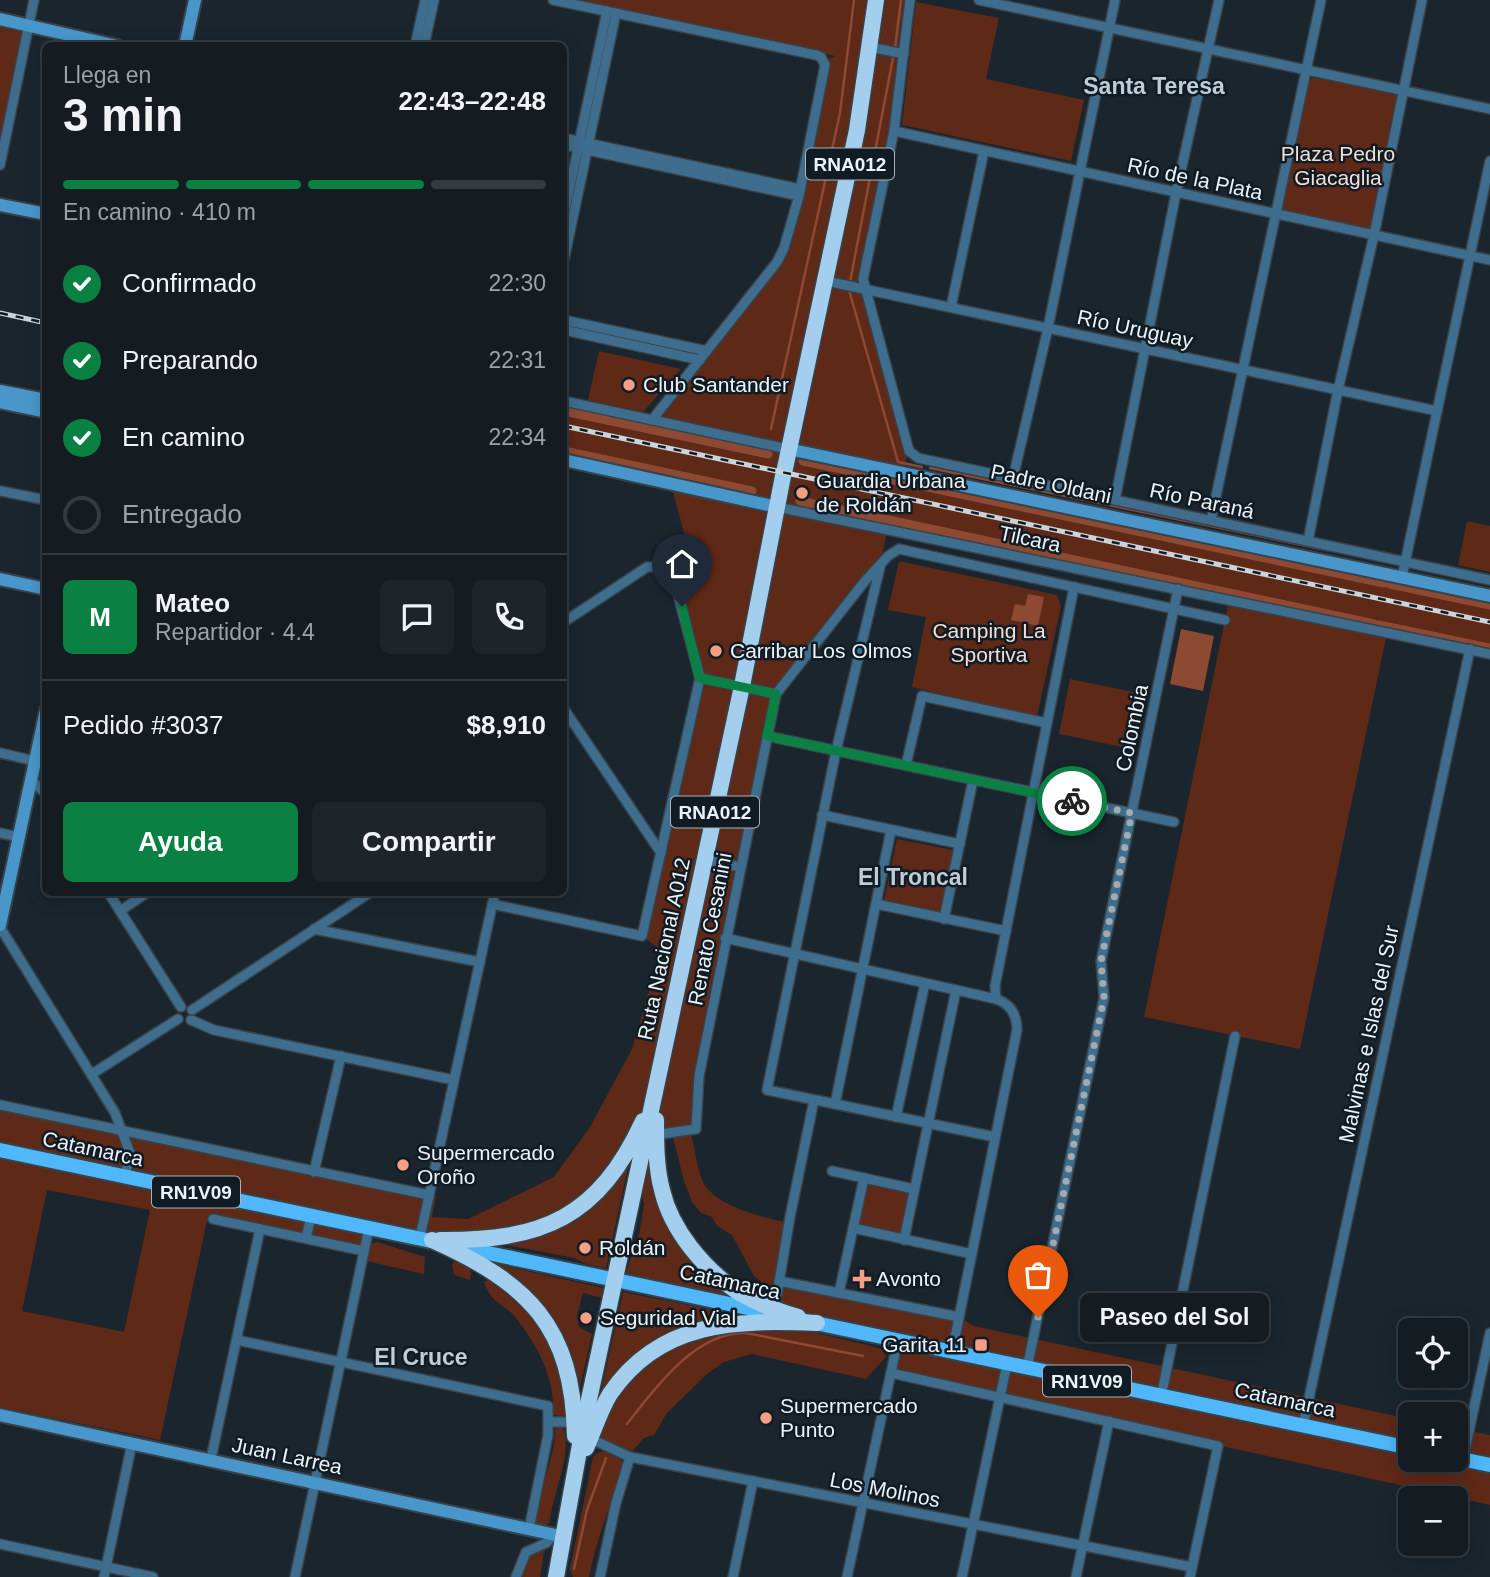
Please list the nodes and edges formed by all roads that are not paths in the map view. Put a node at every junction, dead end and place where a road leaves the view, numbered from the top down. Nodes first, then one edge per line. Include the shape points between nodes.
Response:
1 (34, 0) edge
2 (195, 0) edge
3 (425, 0) edge
4 (434, 0) edge
5 (553, 0) edge
6 (876, 0) edge
7 (910, 0) edge
8 (979, 0) edge
9 (1115, 0) edge
10 (1219, 0) edge
11 (1321, 0) edge
12 (1422, 0) edge
13 (1010, 3) edge
14 (611, 12) junction
15 (0, 19) edge
16 (29, 25) junction
17 (1110, 28) junction
18 (100, 42) edge
19 (185, 42) edge
20 (416, 42) edge
21 (425, 42) edge
22 (870, 47) junction
23 (1209, 49) junction
24 (904, 54) junction
25 (1306, 70) junction
26 (1404, 90) junction
27 (1490, 109) edge
28 (894, 131) junction
29 (567, 139) edge
30 (567, 145) edge
31 (583, 146) junction
32 (985, 151) junction
33 (1490, 161) edge
34 (0, 164) edge
35 (1080, 172) junction
36 (799, 192) junction
37 (1176, 192) junction
38 (567, 203) edge
39 (0, 205) edge
40 (42, 214) edge
41 (1276, 214) junction
42 (1374, 235) junction
43 (567, 242) edge
44 (1470, 256) junction
45 (1490, 260) edge
46 (826, 281) junction
47 (865, 289) junction
48 (951, 307) junction
49 (567, 321) edge
50 (1048, 328) junction
51 (567, 331) edge
52 (1145, 349) junction
53 (707, 351) junction
54 (700, 360) junction
55 (1243, 370) junction
56 (1338, 390) junction
57 (0, 391) edge
58 (42, 399) edge
59 (0, 402) edge
60 (567, 402) edge
61 (42, 411) edge
62 (1437, 411) junction
63 (652, 420) junction
64 (789, 449) junction
65 (926, 460) junction
66 (567, 461) edge
67 (925, 477) junction
68 (1013, 478) junction
69 (0, 491) edge
70 (42, 499) edge
71 (1115, 500) junction
72 (777, 507) junction
73 (1211, 520) junction
74 (1308, 541) junction
75 (954, 543) junction
76 (950, 560) junction
77 (1405, 562) junction
78 (881, 565) junction
79 (1402, 577) junction
80 (0, 579) edge
81 (1490, 580) edge
82 (1074, 587) junction
83 (42, 588) edge
84 (1178, 589) junction
85 (1490, 596) edge
86 (1174, 609) junction
87 (567, 620) edge
88 (1225, 620) dead end
89 (1470, 649) junction
90 (1490, 653) edge
91 (699, 678) junction
92 (742, 687) junction
93 (776, 694) junction
94 (567, 713) edge
95 (1047, 723) junction
96 (42, 729) edge
97 (767, 736) junction
98 (836, 751) junction
99 (0, 753) edge
100 (35, 761) junction
101 (906, 765) junction
102 (31, 780) junction
103 (973, 780) junction
104 (42, 790) edge
105 (1033, 793) junction
106 (1132, 813) junction
107 (822, 815) junction
108 (1174, 822) dead end
109 (891, 830) junction
110 (0, 833) edge
111 (19, 837) junction
112 (960, 844) junction
113 (662, 853) junction
114 (705, 860) junction
115 (740, 867) junction
116 (111, 896) edge
117 (142, 896) edge
118 (365, 896) edge
119 (494, 896) edge
120 (492, 904) junction
121 (876, 904) junction
122 (120, 911) junction
123 (944, 919) junction
124 (1, 920) edge
125 (314, 929) junction
126 (1006, 932) junction
127 (725, 938) junction
128 (794, 954) junction
129 (480, 961) junction
130 (863, 969) junction
131 (925, 983) junction
132 (956, 990) junction
133 (996, 999) junction
134 (181, 1007) junction
135 (192, 1015) junction
136 (178, 1019) junction
137 (1234, 1036) dead end
138 (341, 1056) junction
139 (92, 1074) junction
140 (454, 1080) junction
141 (814, 1100) junction
142 (835, 1104) junction
143 (0, 1105) edge
144 (896, 1117) junction
145 (928, 1123) junction
146 (124, 1132) junction
147 (646, 1136) junction
148 (995, 1137) junction
149 (0, 1150) edge
150 (832, 1171) dead end
151 (314, 1172) junction
152 (125, 1177) junction
153 (864, 1178) junction
154 (914, 1189) junction
155 (429, 1195) junction
156 (311, 1216) junction
157 (213, 1219) dead end
158 (369, 1228) junction
159 (853, 1228) junction
160 (260, 1229) junction
161 (306, 1238) junction
162 (426, 1238) junction
163 (904, 1240) junction
164 (365, 1251) junction
165 (972, 1254) junction
166 (615, 1279) junction
167 (779, 1281) junction
168 (839, 1293) junction
169 (774, 1312) junction
170 (959, 1318) junction
171 (817, 1323) junction
172 (1490, 1333) edge
173 (237, 1339) junction
174 (898, 1339) junction
175 (952, 1352) junction
176 (340, 1362) junction
177 (1007, 1364) junction
178 (1027, 1368) junction
179 (891, 1373) junction
180 (1000, 1397) junction
181 (1161, 1397) junction
182 (0, 1415) edge
183 (1108, 1421) junction
184 (549, 1422) junction
185 (1468, 1425) edge
186 (1303, 1426) junction
187 (581, 1433) junction
188 (132, 1443) junction
189 (1398, 1446) edge
190 (630, 1457) junction
191 (211, 1460) junction
192 (1468, 1461) edge
193 (1490, 1465) edge
194 (753, 1481) junction
195 (314, 1482) junction
196 (863, 1503) junction
197 (973, 1525) junction
198 (529, 1529) junction
199 (559, 1536) junction
200 (0, 1545) edge
201 (1083, 1546) junction
202 (105, 1572) edge
203 (1191, 1572) edge
204 (153, 1577) edge
205 (295, 1577) edge
206 (516, 1577) edge
207 (556, 1577) edge
208 (600, 1577) edge
209 (733, 1577) edge
210 (848, 1577) edge
211 (962, 1577) edge
212 (1076, 1577) edge

1 - 16 street
2 - 19 main road
3 - 20 street
4 - 21 street
5 - 14 street
6 - 22 highway, Ruta Nacional A012 / RNA012
7 - 24 street
8 - 13 street
9 - 17 street
10 - 23 street
11 - 25 street
12 - 26 street
13 - 17 street
14 - 31 street
14 - 36 street via 816,55 824,61
15 - 16 main road
16 - 18 main road
16 - 34 street
17 - 23 street
17 - 35 street
22 - 24 street
22 - 46 highway, Ruta Nacional A012 / RNA012
23 - 25 street
23 - 37 street
24 - 28 street
25 - 26 street
25 - 41 street
26 - 27 street
26 - 42 street
28 - 32 street, Río de la Plata
28 - 47 street via 863,279
29 - 31 street
30 - 31 street
31 - 36 street
31 - 38 street
31 - 43 street
32 - 35 street, Río de la Plata
32 - 48 street
33 - 44 street
35 - 37 street, Río de la Plata
35 - 50 street
36 - 53 street via 777,262
37 - 41 street, Río de la Plata
37 - 52 street
39 - 40 main road
41 - 42 street, Río de la Plata
41 - 55 street
42 - 44 street, Río de la Plata
42 - 56 street
44 - 45 street, Río de la Plata
44 - 62 street
46 - 47 street, Río Uruguay
46 - 64 highway, Ruta Nacional A012 / RNA012
47 - 48 street, Río Uruguay
47 - 65 street, Río Paraná via 909,451
48 - 50 street, Río Uruguay
49 - 53 street
50 - 52 street, Río Uruguay
50 - 68 street
51 - 54 street
52 - 55 street, Río Uruguay
52 - 71 street
53 - 54 street
54 - 63 street
55 - 56 street, Río Uruguay
55 - 73 street
56 - 62 street, Río Uruguay
56 - 74 street
57 - 58 main road
59 - 61 main road
60 - 63 street, Padre Oldani
62 - 77 street
63 - 64 street, Padre Oldani
64 - 67 main road, Padre Oldani
64 - 72 highway, Ruta Nacional A012 / RNA012
65 - 67 street
65 - 68 street, Río Paraná
66 - 72 main road, Tilcara
67 - 79 main road, Padre Oldani
68 - 71 street, Río Paraná
69 - 70 street
71 - 73 street, Río Paraná
72 - 75 street, Tilcara
72 - 92 highway, Ruta Nacional A012 / RNA012
73 - 74 street, Río Paraná
74 - 77 street, Río Paraná
75 - 76 street
75 - 84 street, Tilcara
76 - 78 street via 899,549
76 - 82 street
77 - 79 street
77 - 81 street, Río Paraná
78 - 93 street, Renato Cesanini
78 - 98 street
79 - 85 main road, Padre Oldani
80 - 83 main road
82 - 86 street
82 - 95 street
84 - 86 street, Colombia
84 - 89 street, Tilcara
86 - 88 street
86 - 106 street, Colombia
87 - 91 street via 648,567 666,566 676,581
89 - 90 street, Tilcara
89 - 186 street, Malvinas e Islas del Sur
91 - 92 street
91 - 113 street
92 - 93 street
92 - 114 highway, Ruta Nacional A012 / RNA012
93 - 97 street, Renato Cesanini
94 - 113 street
95 - 101 street via 922,696
95 - 105 street
96 - 100 main road
97 - 98 street
97 - 115 street, Renato Cesanini
98 - 101 street
98 - 107 street
99 - 100 street
100 - 102 main road
101 - 103 street
102 - 104 street
102 - 111 main road
103 - 105 street
103 - 112 street
105 - 106 street
105 - 126 street
106 - 108 street
106 - 178 street, Colombia via 1101,961 1104,998
107 - 109 street
107 - 128 street
109 - 112 street
109 - 121 street
110 - 111 street
111 - 124 main road
112 - 123 street
113 - 120 street via 642,936
114 - 115 street
114 - 147 highway, Ruta Nacional A012 / RNA012
115 - 127 street, Renato Cesanini
116 - 122 street
117 - 122 street
118 - 125 street
119 - 120 street
120 - 129 street
121 - 123 street
121 - 130 street
122 - 134 street
123 - 126 street
124 - 139 street
125 - 129 street
125 - 135 street
126 - 133 street
127 - 128 street
127 - 147 street, Renato Cesanini via 699,1076 696,1129
128 - 130 street
128 - 141 street via 767,1090
129 - 140 street
130 - 131 street
130 - 142 street
131 - 132 street
131 - 144 street
132 - 133 street
132 - 145 street
133 - 148 street via 1010,1006 1017,1030
134 - 135 street via 186,1006
134 - 136 street
135 - 136 street via 184,1023
135 - 138 street via 214,1030
136 - 139 street
137 - 181 street
138 - 140 street
138 - 151 street
139 - 146 street
140 - 155 street
141 - 142 street
141 - 167 street
142 - 144 street
143 - 146 street
144 - 145 street
145 - 148 street
145 - 154 street
146 - 151 street
146 - 152 street via 130,1153
147 - 162 highway via 600,1189 556,1221 511,1237
147 - 166 highway
147 - 169 highway via 677,1227 695,1252 739,1292
148 - 165 street
149 - 152 main road, Catamarca / RN1V09
150 - 153 street
151 - 155 street
152 - 156 main road, Catamarca / RN1V09
153 - 154 street
153 - 159 street
154 - 163 street
155 - 162 street
156 - 158 main road, Catamarca / RN1V09
156 - 161 street
157 - 160 street
158 - 162 main road, Catamarca / RN1V09
158 - 164 street
159 - 163 street
159 - 168 street
160 - 161 street
160 - 173 street
161 - 164 street
162 - 166 main road, Catamarca / RN1V09
162 - 187 highway via 503,1277 540,1313 565,1359
163 - 165 street
164 - 176 street
165 - 170 street
166 - 169 main road, Catamarca
166 - 187 highway
167 - 168 street
167 - 169 street
168 - 170 street
169 - 171 highway
170 - 175 street
171 - 174 main road, Catamarca / RN1V09
171 - 187 highway via 726,1324 667,1341 625,1375
172 - 185 street
173 - 176 street
173 - 191 street
174 - 175 main road, Catamarca / RN1V09
174 - 179 street
175 - 177 main road, Catamarca / RN1V09
176 - 184 street via 548,1406
176 - 195 street
177 - 178 main road, Catamarca / RN1V09
177 - 180 street
178 - 181 main road, Catamarca / RN1V09
179 - 180 street
179 - 196 street
180 - 183 street
180 - 197 street
181 - 186 main road, Catamarca / RN1V09
182 - 188 main road, Juan Larrea
183 - 201 street
183 - 203 street via 1217,1446
184 - 187 street
184 - 198 street
186 - 189 main road, Catamarca / RN1V09
187 - 190 street, Los Molinos
187 - 199 highway via 577,1470
188 - 191 main road, Juan Larrea
188 - 202 street
190 - 194 street, Los Molinos
190 - 208 street
191 - 195 main road, Juan Larrea
192 - 193 main road
194 - 196 street, Los Molinos
194 - 209 street
195 - 198 main road, Juan Larrea
195 - 205 street
196 - 197 street, Los Molinos
196 - 210 street
197 - 201 street, Los Molinos
197 - 211 street
198 - 199 main road, Juan Larrea
199 - 206 street via 526,1552
199 - 207 highway
200 - 202 street
201 - 203 street, Los Molinos
201 - 212 street
202 - 204 street

